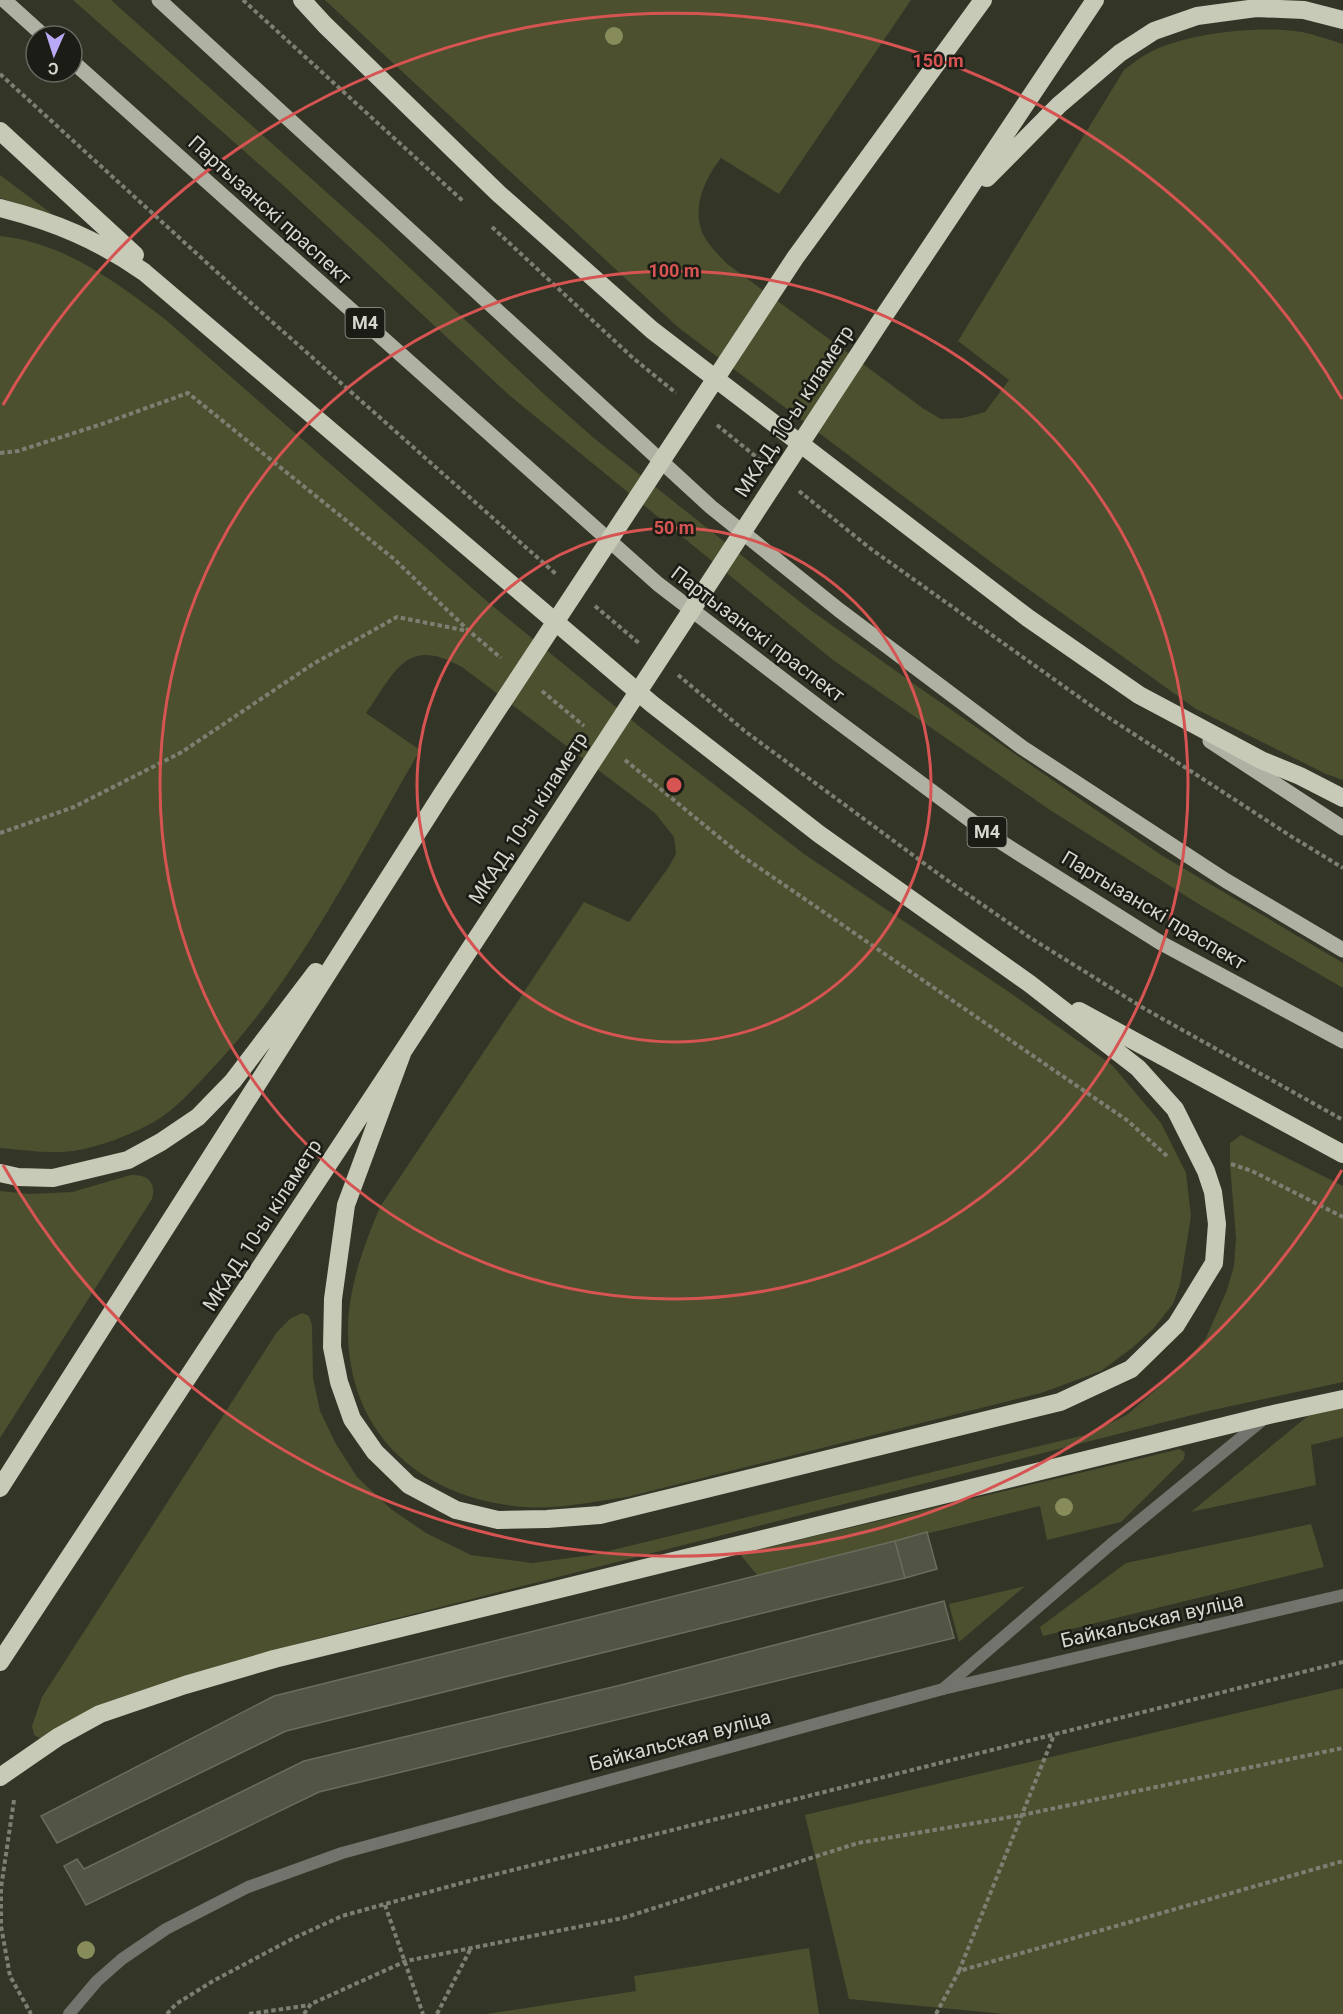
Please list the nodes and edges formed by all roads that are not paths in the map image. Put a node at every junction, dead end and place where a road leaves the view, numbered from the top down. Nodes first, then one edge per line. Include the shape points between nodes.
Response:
1 (4, 0) edge
2 (159, 0) edge
3 (295, 0) edge
4 (302, 0) edge
5 (983, 0) edge
6 (1095, 0) edge
7 (1343, 20) edge
8 (31, 24) edge
9 (325, 25) junction
10 (84, 72) edge
11 (0, 131) edge
12 (958, 207) junction
13 (0, 208) edge
14 (301, 404) junction
15 (1139, 695) junction
16 (442, 794) junction
17 (1343, 798) edge
18 (1343, 828) edge
19 (1343, 950) edge
20 (1030, 984) junction
21 (1343, 1041) edge
22 (404, 1051) junction
23 (1343, 1154) edge
24 (0, 1173) edge
25 (1343, 1399) edge
26 (1269, 1415) junction
27 (0, 1488) edge
28 (1343, 1595) edge
29 (0, 1662) edge
30 (943, 1689) junction
31 (0, 1777) edge
32 (69, 2014) edge

1 - 8 main road
2 - 19 main road via 711,507 1023,748 1225,880
3 - 9 highway
4 - 9 highway
5 - 16 highway via 795,258
6 - 12 highway, МКАД, 10-ы кіламетр
7 - 12 highway via 1304,10 1256,8 1197,16 1154,31 1120,53 1059,105
9 - 15 highway via 498,193 652,330 1028,618
10 - 21 main road, Партызанскі праспект / М4 via 667,591 993,837 1161,944
11 - 14 highway
12 - 22 highway, МКАД, 10-ы кіламетр
13 - 14 highway via 62,227 112,251 144,272
14 - 20 highway via 652,704 819,834
15 - 17 highway via 1261,760
15 - 18 main road
16 - 24 highway via 332,953 233,1081 198,1117 128,1160 53,1178
16 - 27 highway
20 - 22 highway via 1138,1068 1175,1109 1206,1171 1217,1224 1214,1263 1176,1325 1131,1369 1060,1402 600,1515 498,1520 456,1510 409,1485 375,1452 352,1419 332,1347 333,1299 346,1205
20 - 23 highway
22 - 29 highway, МКАД, 10-ы кіламетр
25 - 26 highway
26 - 30 street
26 - 31 highway via 274,1659 100,1714
28 - 30 street, Байкальская вуліца
30 - 32 street, Байкальская вуліца via 405,1835 248,1887 166,1929 122,1959

